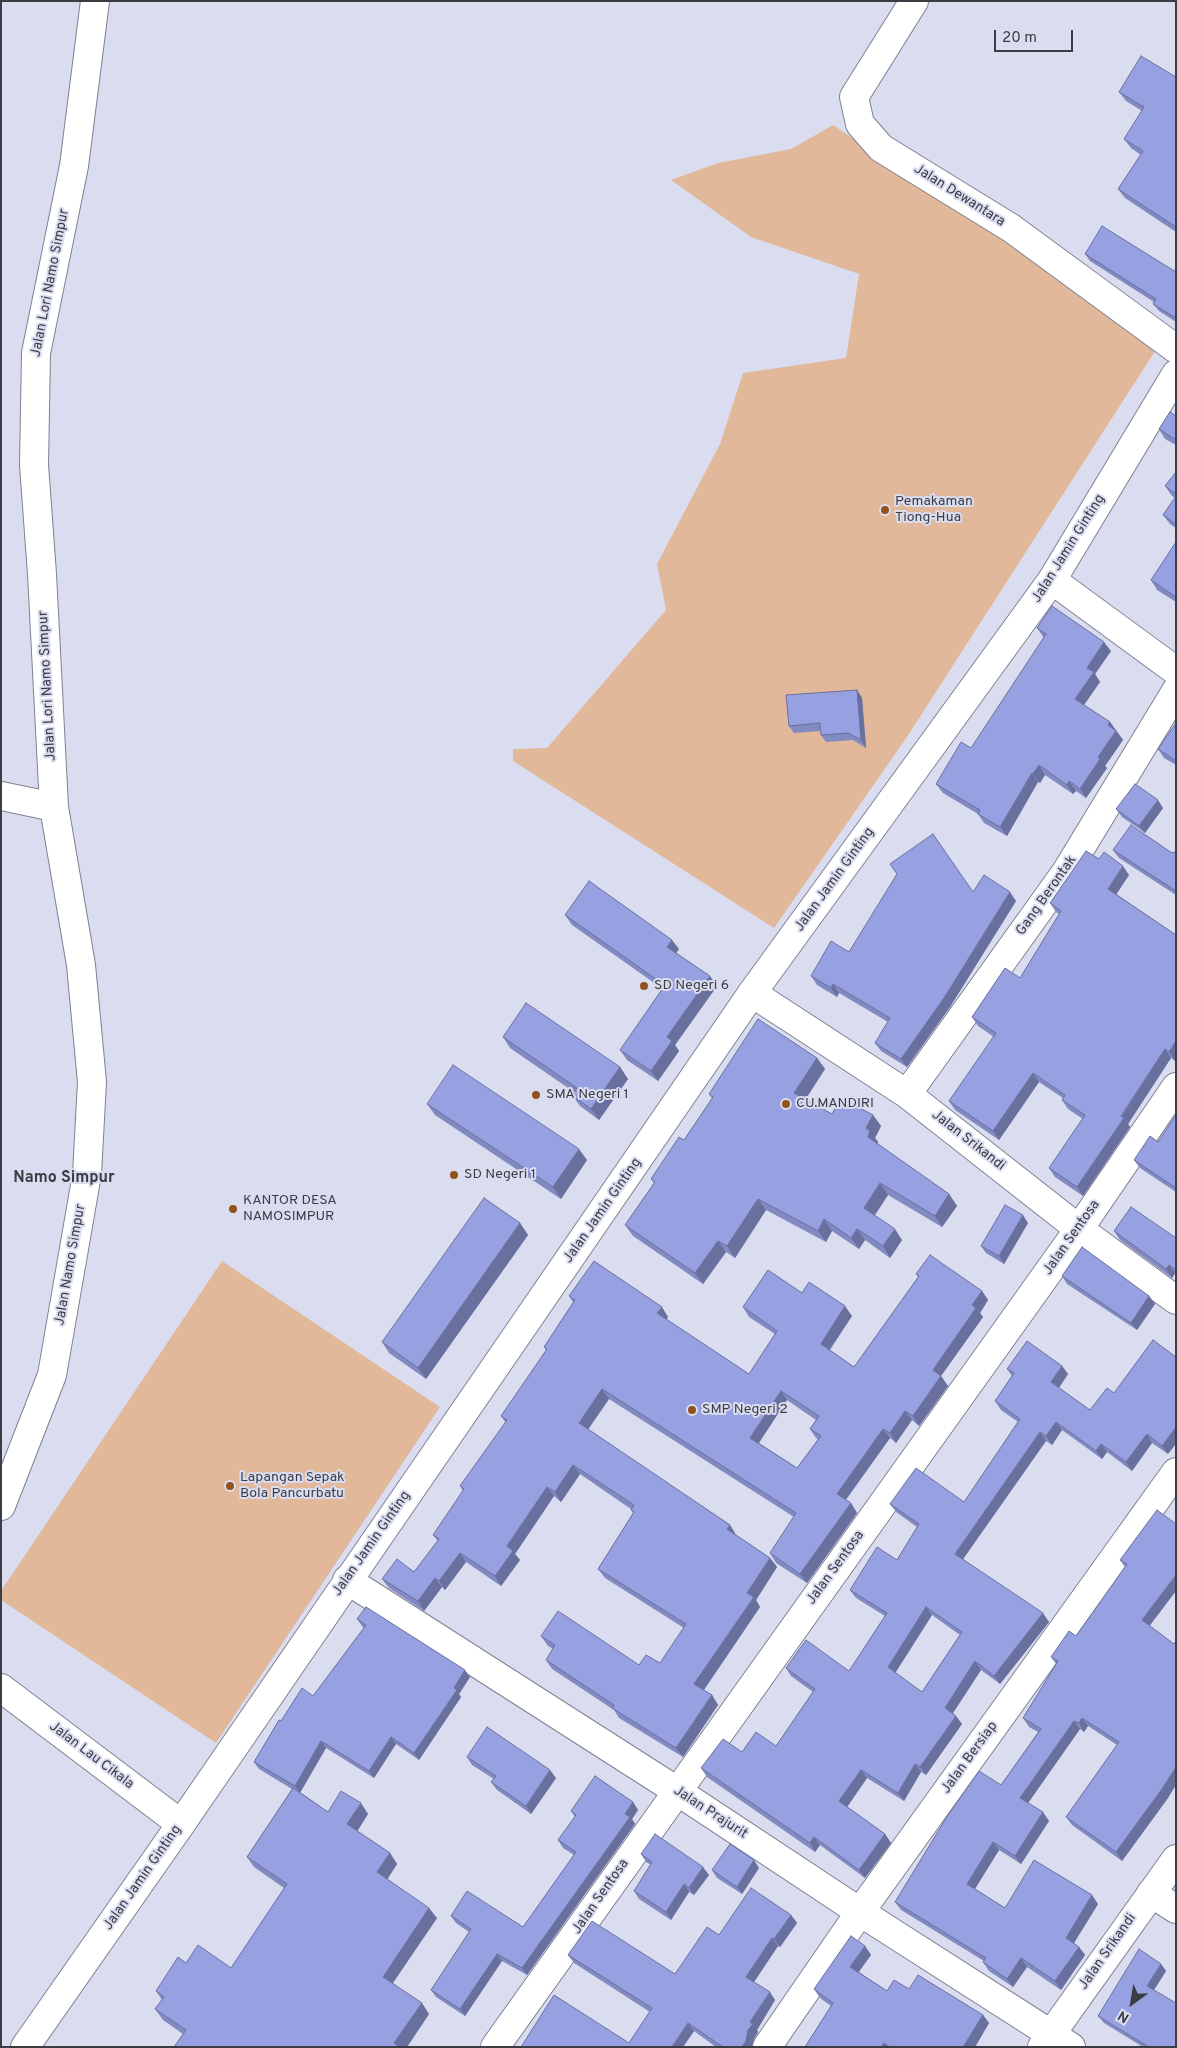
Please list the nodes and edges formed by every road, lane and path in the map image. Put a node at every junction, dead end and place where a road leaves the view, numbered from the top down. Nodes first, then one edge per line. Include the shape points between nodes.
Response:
1 (95, 1) edge
2 (914, 1) edge
3 (1176, 349) edge
4 (1176, 374) edge
5 (1052, 580) junction
6 (1176, 671) edge
7 (1176, 691) edge
8 (1, 796) edge
9 (54, 807) junction
10 (752, 993) junction
11 (1176, 1087) edge
12 (907, 1094) junction
13 (1079, 1229) junction
14 (1176, 1300) edge
15 (1176, 1472) edge
16 (1, 1506) edge
17 (347, 1580) junction
18 (1, 1688) edge
19 (677, 1791) junction
20 (181, 1824) junction
21 (1176, 1859) edge
22 (1151, 1892) junction
23 (1176, 1910) edge
24 (860, 1912) junction
25 (1054, 2042) edge
26 (25, 2047) edge
27 (495, 2047) edge
28 (767, 2047) edge

1 - 9 main road, Jalan Lori Namo Simpur via 74,166 36,353 34,465
2 - 3 main road, Jalan Dewantara via 854,97 860,124 881,148 1012,228
4 - 5 main road, Jalan Jamin Ginting
5 - 6 main road
5 - 10 main road, Jalan Jamin Ginting
7 - 12 main road, Gang Berontak via 1066,872
8 - 9 main road
9 - 16 main road, Jalan Namo Simpur via 81,965 91,1072 87,1174 52,1375
10 - 12 main road, Jalan Srikandi
10 - 17 main road, Jalan Jamin Ginting
11 - 13 main road, Jalan Sentosa
12 - 13 main road, Jalan Srikandi
13 - 14 main road, Jalan Srikandi
13 - 19 main road, Jalan Sentosa
15 - 24 main road, Jalan Bersiap
17 - 19 main road, Jalan Prajurit
17 - 20 main road, Jalan Jamin Ginting
18 - 20 main road, Jalan Lau Cikala
19 - 24 main road, Jalan Prajurit
19 - 27 main road, Jalan Sentosa
20 - 26 main road, Jalan Jamin Ginting
21 - 22 main road, Jalan Srikandi
22 - 23 main road
22 - 25 main road, Jalan Srikandi
24 - 25 main road, Jalan Prajurit
24 - 28 main road, Jalan Bersiap

